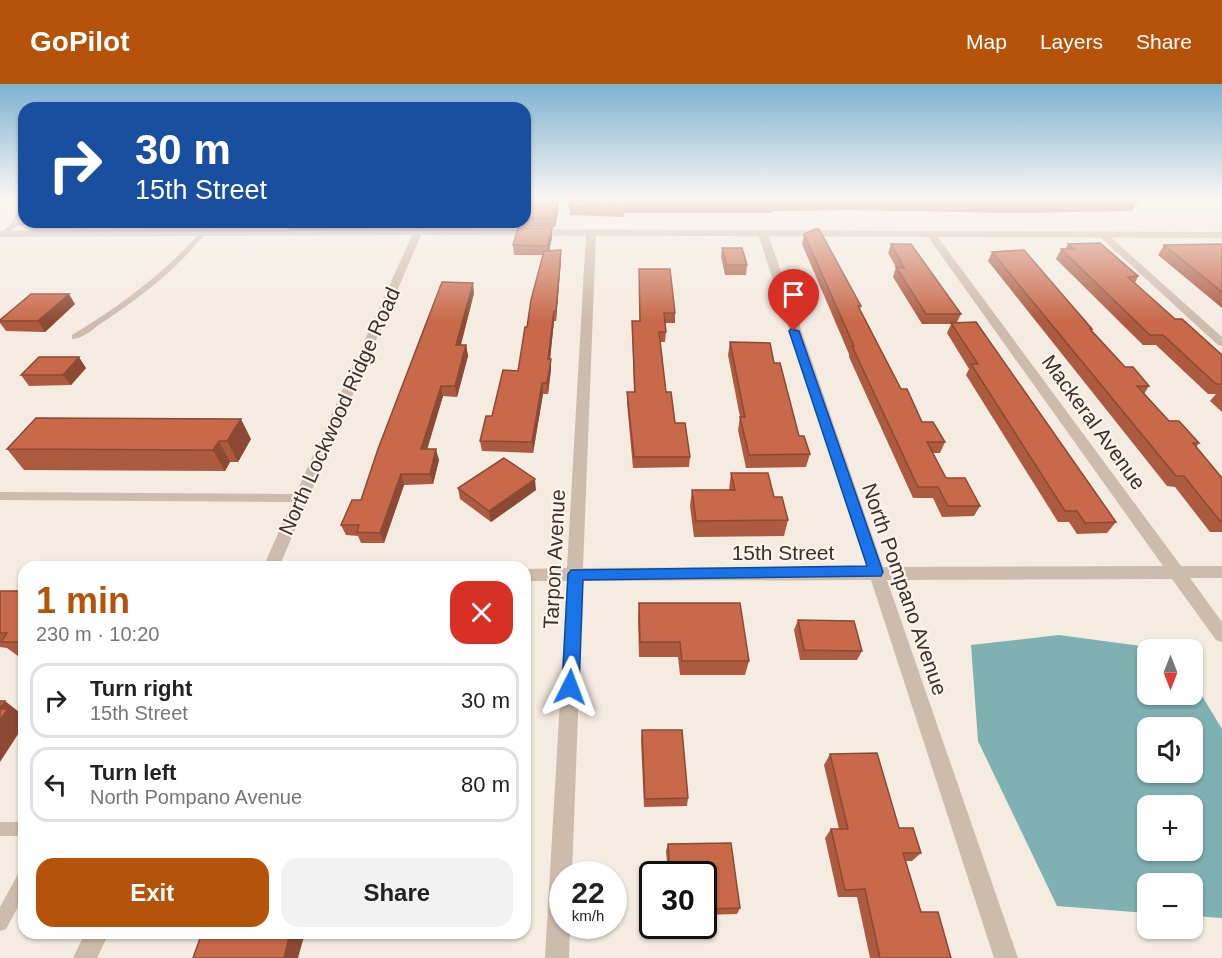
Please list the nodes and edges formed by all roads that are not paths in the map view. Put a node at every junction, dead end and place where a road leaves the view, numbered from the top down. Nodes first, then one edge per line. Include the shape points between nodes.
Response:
1 (197, 239) edge
2 (415, 239) edge
3 (591, 239) edge
4 (765, 239) edge
5 (934, 239) edge
6 (1107, 239) edge
7 (75, 337) dead end
8 (1222, 343) edge
9 (0, 496) edge
10 (302, 498) junction
11 (274, 561) edge
12 (876, 572) junction
13 (1176, 572) junction
14 (1222, 572) edge
15 (576, 574) junction
16 (531, 575) edge
17 (1222, 635) edge
18 (18, 829) edge
19 (0, 830) edge
20 (17, 905) edge
21 (0, 923) edge
22 (94, 939) edge
23 (85, 958) edge
24 (557, 958) edge
25 (1006, 958) edge

1 - 7 lane via 114,314
2 - 10 street, North Lockwood Ridge Road
3 - 15 street, Tarpon Avenue
4 - 12 street, North Pompano Avenue
5 - 13 street, Mackeral Avenue
6 - 8 street
9 - 10 lane
10 - 11 street, North Lockwood Ridge Road
12 - 13 street, 15th Street
12 - 15 street, 15th Street
12 - 25 street, North Pompano Avenue
13 - 14 street, 15th Street
13 - 17 street, Mackeral Avenue
15 - 16 street, 15th Street
15 - 24 street, Tarpon Avenue
18 - 19 lane
20 - 21 lane
22 - 23 street

